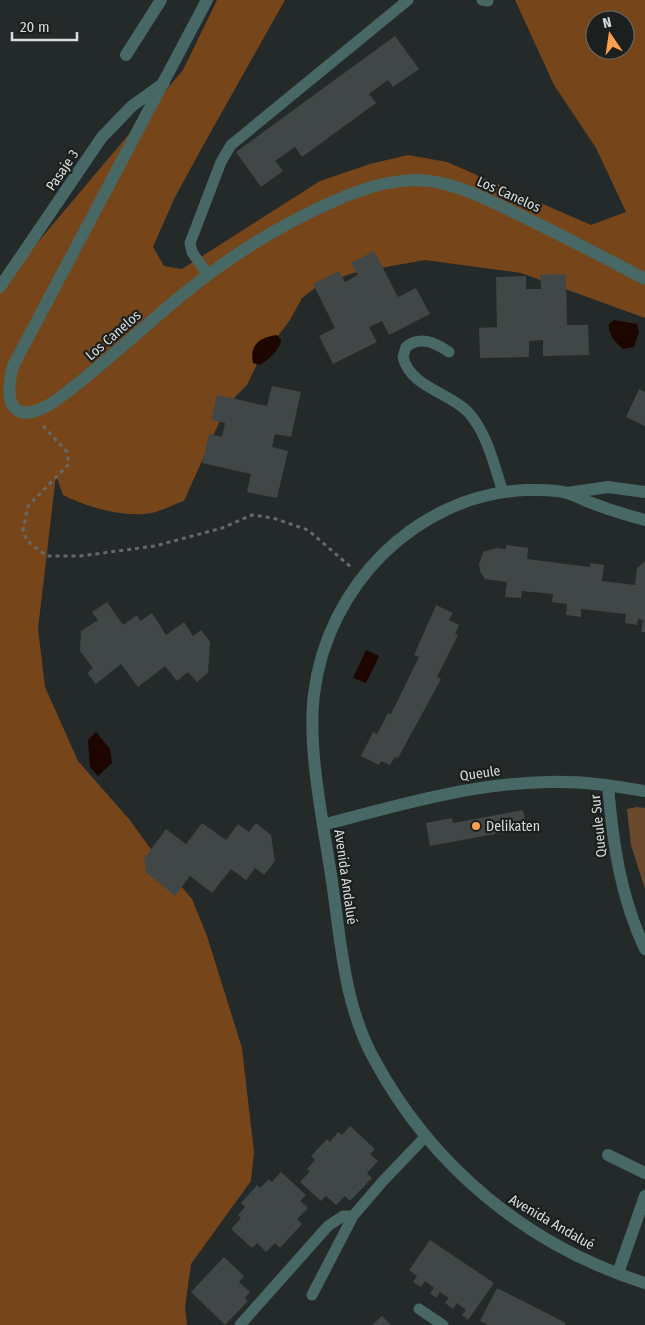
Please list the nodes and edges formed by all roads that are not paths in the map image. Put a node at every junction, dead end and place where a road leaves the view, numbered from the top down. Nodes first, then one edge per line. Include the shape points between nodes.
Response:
1 (161, 0) edge
2 (207, 0) edge
3 (408, 0) edge
4 (126, 55) dead end
5 (164, 83) junction
6 (208, 275) junction
7 (645, 279) edge
8 (0, 287) edge
9 (449, 352) dead end
10 (504, 492) junction
11 (645, 492) edge
12 (567, 493) junction
13 (645, 520) edge
14 (608, 786) junction
15 (645, 790) edge
16 (324, 825) junction
17 (645, 949) edge
18 (426, 1136) junction
19 (608, 1155) dead end
20 (645, 1173) edge
21 (645, 1196) edge
22 (354, 1216) junction
23 (618, 1273) junction
24 (645, 1283) edge
25 (312, 1295) dead end
26 (419, 1309) dead end
27 (240, 1325) edge
28 (443, 1325) edge

1 - 4 street
2 - 5 street
3 - 6 lane via 231,145 221,162 190,243 192,252
5 - 6 street, Los Canelos via 8,379 5,388 7,402 16,411 30,414 48,406
5 - 8 street, Pasaje 3 via 132,106 102,137
6 - 7 street, Los Canelos via 250,245 314,210 365,189 415,180 446,185 493,202
9 - 10 lane via 430,342 416,341 406,346 403,357 420,381 458,403 476,422
10 - 12 street, Avenida Andalué via 546,490
10 - 16 street, Avenida Andalué via 460,505 427,520 392,545 362,576 335,619 321,660 314,695 313,735
11 - 12 street, Avenida Andalué via 608,487
12 - 13 street, Avenida Andalué
14 - 15 street, Queule
14 - 16 street, Queule via 552,782 488,786
14 - 17 street, Queule Sur via 613,841 622,888
16 - 18 street, Avenida Andalué via 349,996 356,1020 375,1061
18 - 22 lane via 383,1180
18 - 23 street, Avenida Andalué via 469,1183 503,1212 560,1246
19 - 20 street
21 - 23 street
22 - 25 lane
22 - 27 lane via 343,1216 328,1226
23 - 24 street, Avenida Andalué
26 - 28 lane

